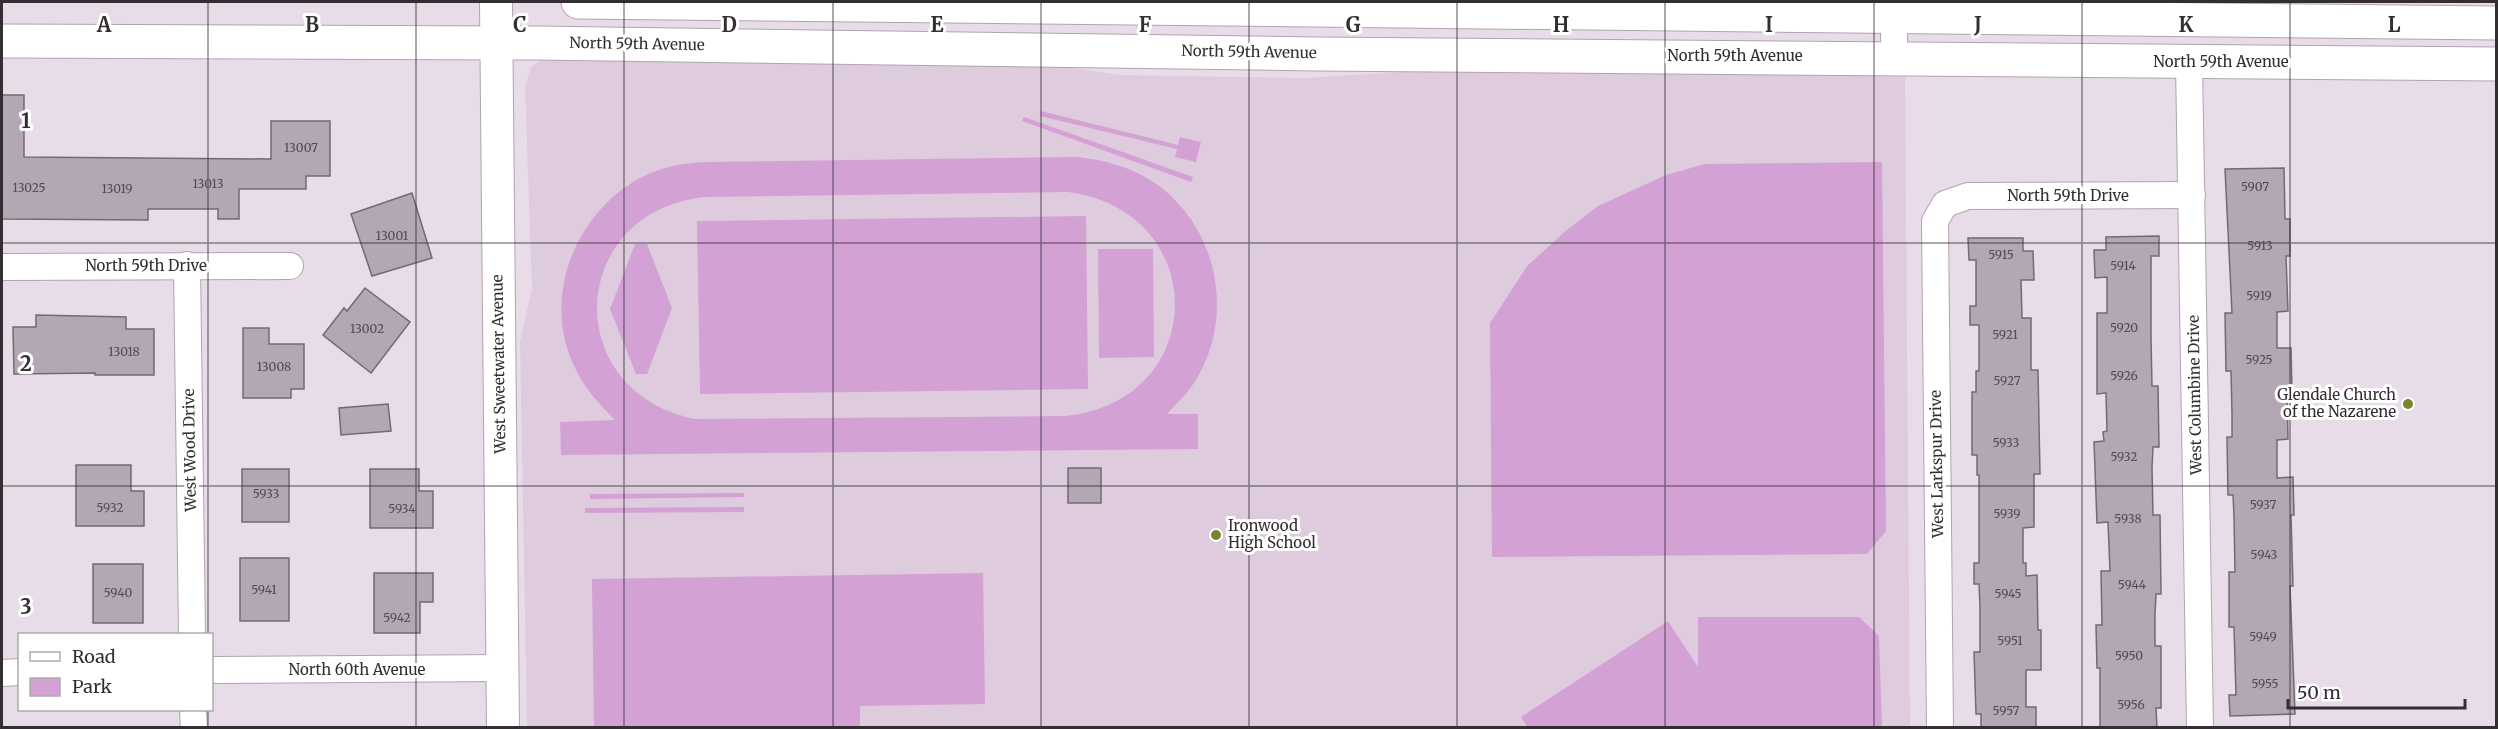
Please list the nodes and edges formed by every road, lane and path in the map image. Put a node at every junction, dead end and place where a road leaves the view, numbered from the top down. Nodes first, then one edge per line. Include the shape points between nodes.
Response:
1 (496, 2) edge
2 (578, 2) edge
3 (1894, 9) edge
4 (1315, 10) junction
5 (2496, 23) edge
6 (2, 41) edge
7 (495, 43) junction
8 (1242, 52) junction
9 (1894, 58) junction
10 (2189, 63) junction
11 (2496, 64) edge
12 (2192, 195) junction
13 (1945, 204) joint
14 (187, 266) junction
15 (2, 267) edge
16 (290, 267) dead end
17 (192, 633) edge
18 (502, 668) junction
19 (213, 670) edge
20 (18, 672) edge
21 (2, 673) edge
22 (194, 711) edge
23 (194, 728) edge
24 (502, 728) edge
25 (1940, 728) edge
26 (2200, 728) edge

1 - 7 street, West Sweetwater Avenue
2 - 4 main road
3 - 4 main road
3 - 5 main road
3 - 9 street
4 - 8 main road via 1272,26
6 - 7 main road, North 59th Avenue
7 - 8 main road, North 59th Avenue
7 - 18 street, West Sweetwater Avenue
8 - 9 main road, North 59th Avenue
9 - 10 main road, North 59th Avenue
10 - 11 main road, North 59th Avenue
10 - 12 street, West Columbine Drive
12 - 13 street, North 59th Drive via 1968,196
12 - 26 street, West Columbine Drive
13 - 25 street, West Larkspur Drive via 1935,221
14 - 15 street, North 59th Drive
14 - 16 street, North 59th Drive
14 - 17 street, West Wood Drive
18 - 19 street, North 60th Avenue
18 - 24 street, West Sweetwater Avenue
20 - 21 street
22 - 23 street

